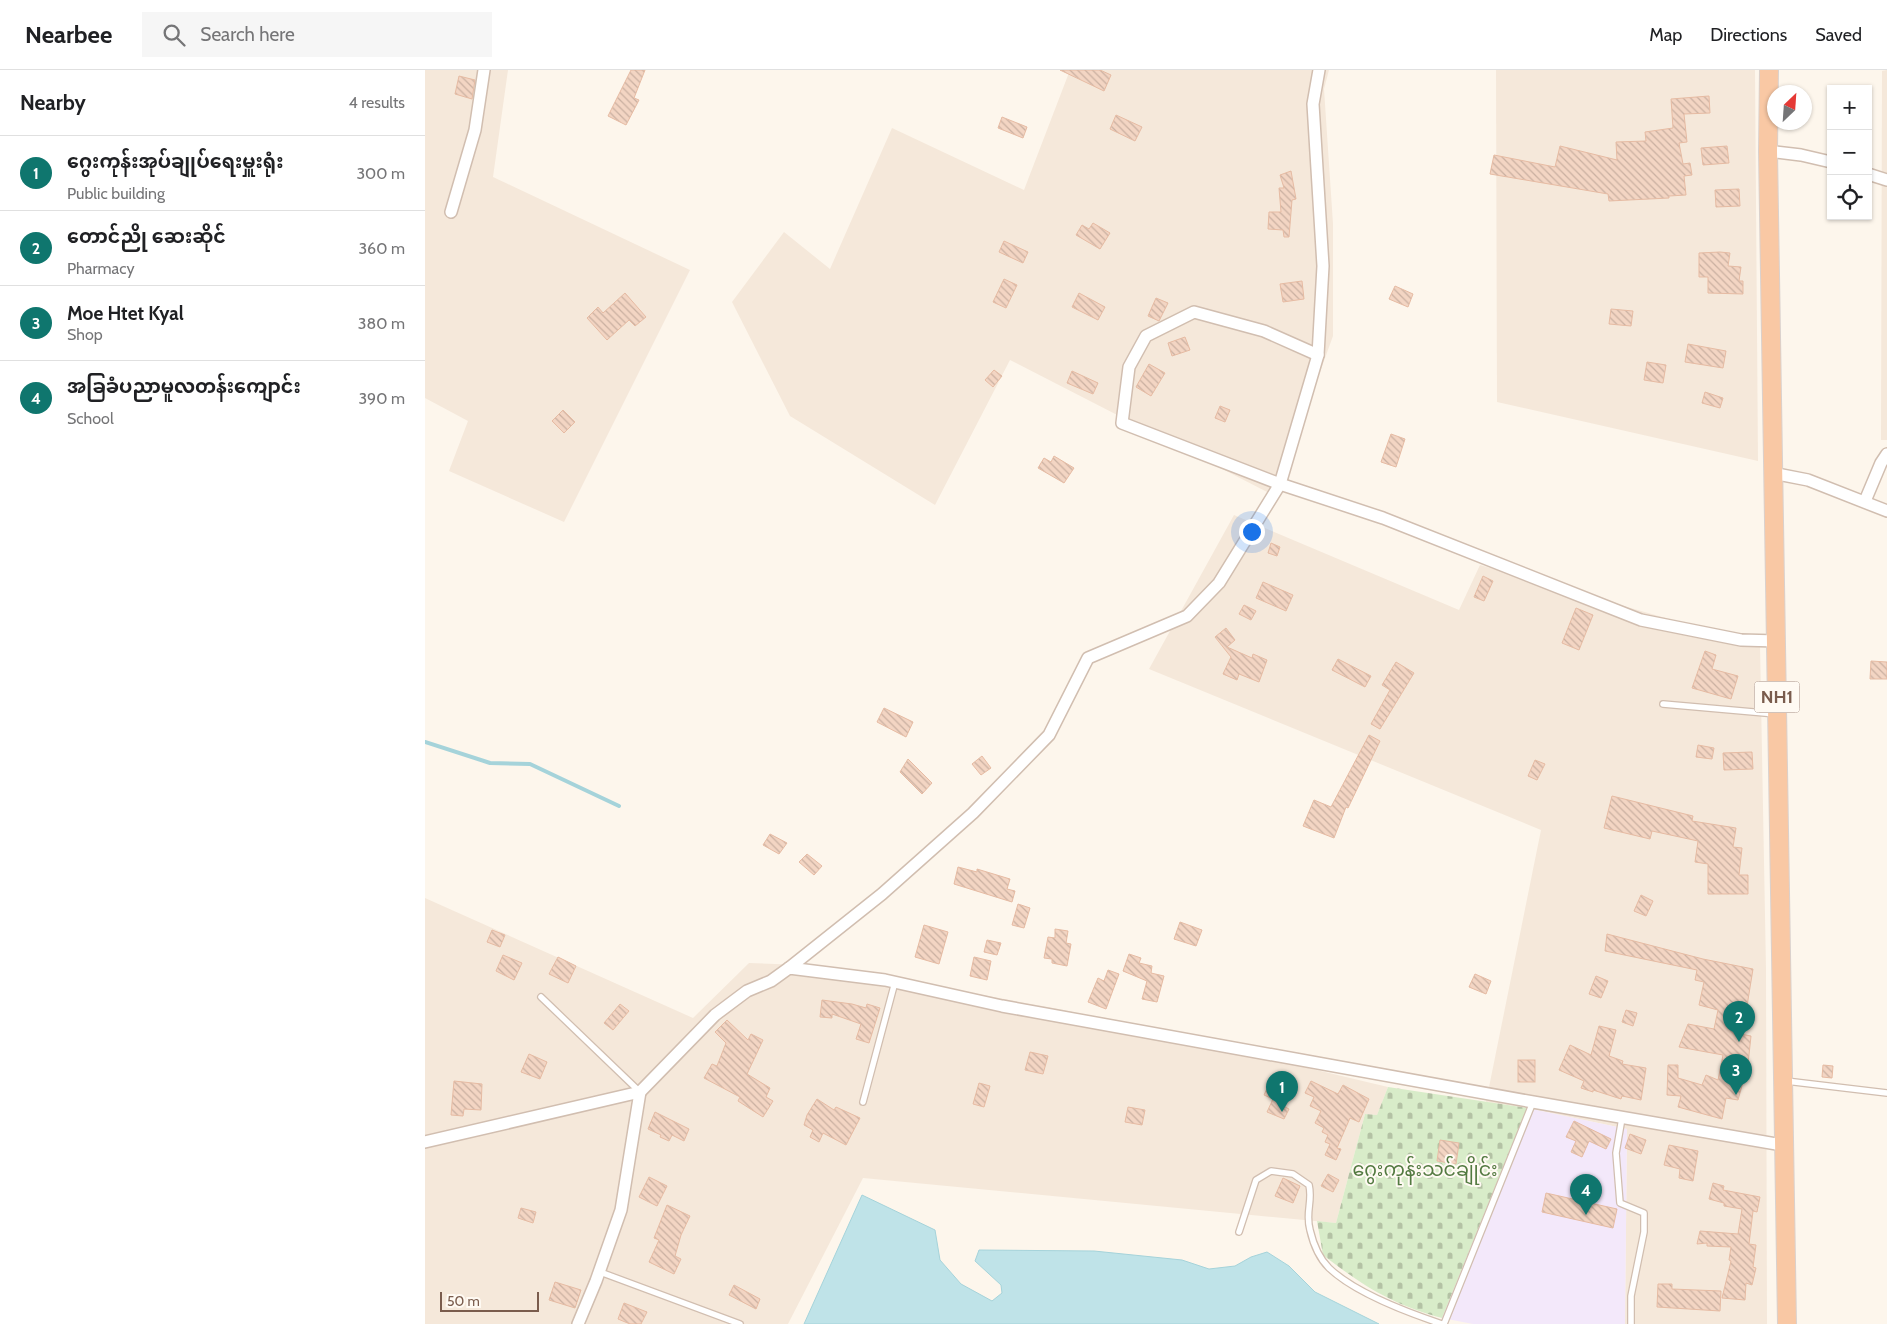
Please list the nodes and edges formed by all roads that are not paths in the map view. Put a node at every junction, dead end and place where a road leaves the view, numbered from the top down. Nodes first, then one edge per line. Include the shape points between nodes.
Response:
1 (485, 70) edge
2 (1319, 70) edge
3 (1769, 70) edge
4 (1768, 151) junction
5 (1827, 161) edge
6 (1871, 175) edge
7 (1887, 180) edge
8 (451, 212) dead end
9 (1318, 355) junction
10 (1887, 454) edge
11 (1772, 473) junction
12 (1280, 484) junction
13 (1865, 501) junction
14 (1887, 511) edge
15 (1777, 641) junction
16 (1663, 704) dead end
17 (1777, 714) junction
18 (789, 968) junction
19 (895, 982) junction
20 (541, 997) dead end
21 (1781, 1080) junction
22 (640, 1092) junction
23 (1887, 1093) edge
24 (863, 1102) dead end
25 (1533, 1102) junction
26 (1622, 1118) junction
27 (425, 1142) edge
28 (1782, 1145) junction
29 (1239, 1232) dead end
30 (600, 1272) junction
31 (578, 1324) edge
32 (740, 1324) edge
33 (1443, 1324) edge
34 (1631, 1324) edge
35 (1787, 1324) edge

1 - 8 street via 475,130
2 - 9 street via 1313,104 1323,266
3 - 4 highway, NH1
4 - 5 street
4 - 11 highway, NH1
6 - 7 street
9 - 12 street
9 - 12 street via 1264,332 1194,312 1146,336 1129,367 1122,423
10 - 13 street
11 - 13 street via 1808,480
11 - 15 highway, NH1
12 - 15 street via 1383,518 1641,620 1741,640
12 - 18 street via 1219,584 1187,616 1088,658 1049,735 973,814 882,894
13 - 14 street
15 - 17 highway, NH1
16 - 17 lane
17 - 21 highway, NH1
18 - 19 street
18 - 22 street via 771,981 747,991 715,1015
19 - 24 lane
19 - 25 street via 1003,1006
20 - 22 lane
21 - 23 lane
21 - 28 highway, NH1
22 - 27 street
22 - 30 street via 621,1210
25 - 26 street
25 - 33 lane
26 - 28 street
26 - 34 lane via 1616,1153 1620,1203 1644,1213 1644,1232 1631,1296
28 - 35 highway, NH1
29 - 33 lane via 1256,1180 1271,1171 1293,1174 1309,1185 1312,1198 1307,1213 1310,1230 1328,1267 1374,1296
30 - 31 street
30 - 32 lane

